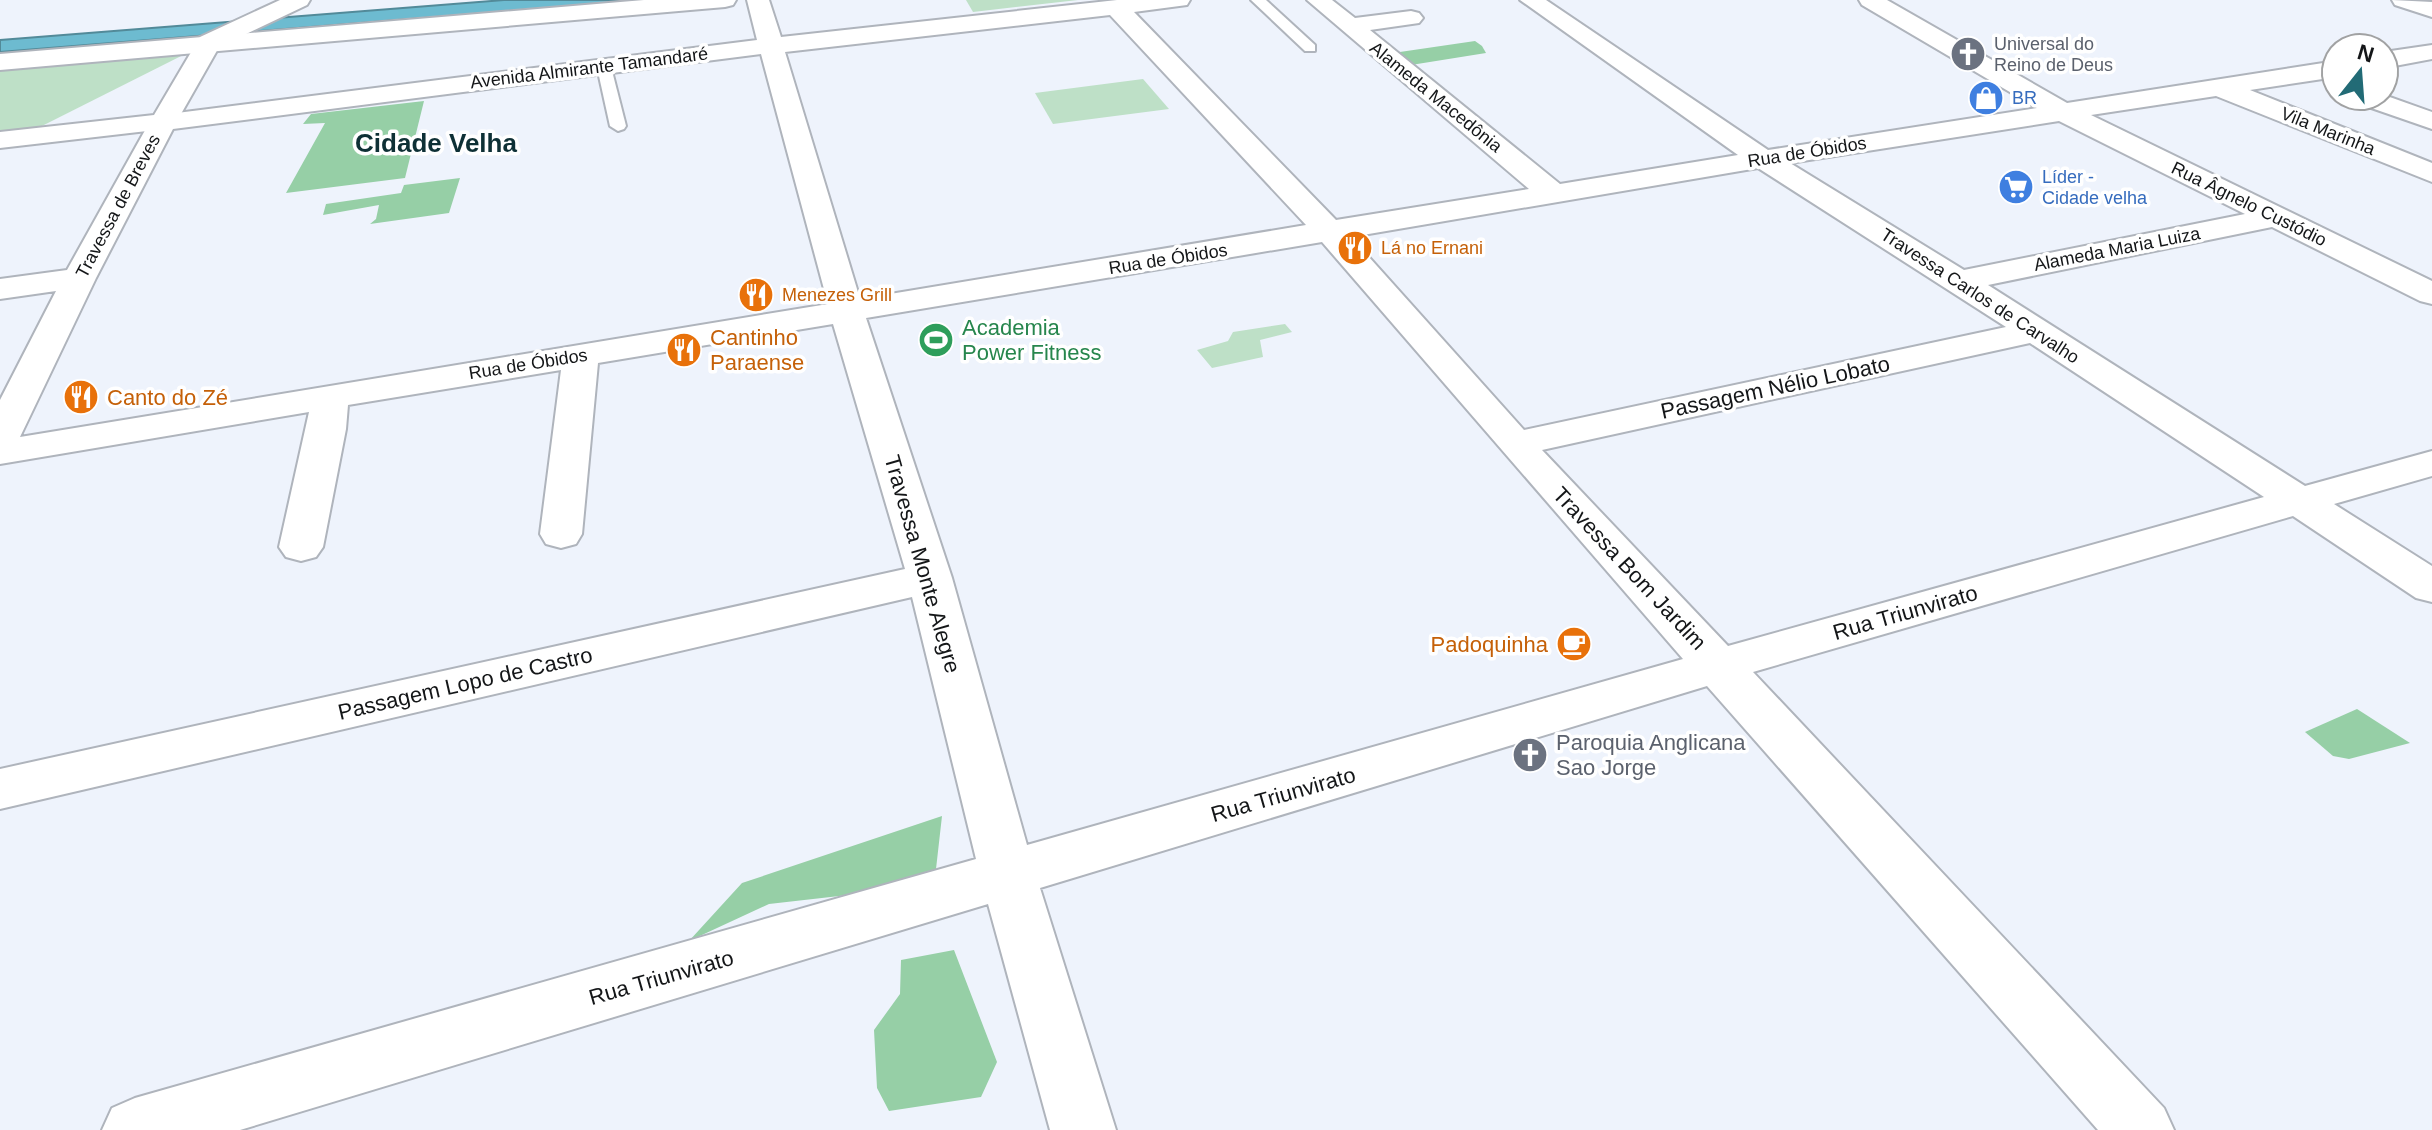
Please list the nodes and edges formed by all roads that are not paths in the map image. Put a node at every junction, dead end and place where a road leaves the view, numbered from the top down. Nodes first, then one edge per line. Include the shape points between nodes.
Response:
1 (725, 0) edge
2 (758, 0) edge
3 (1179, 0) edge
4 (1258, 0) edge
5 (1318, 0) edge
6 (1531, 0) edge
7 (1870, 0) edge
8 (2403, 0) edge
9 (310, 4) edge
10 (1117, 8) junction
11 (2432, 10) edge
12 (1411, 18) dead end
13 (1349, 26) junction
14 (215, 32) junction
15 (769, 46) junction
16 (1310, 48) dead end
17 (2432, 52) edge
18 (2400, 57) edge
19 (0, 62) edge
20 (604, 67) junction
21 (2320, 72) edge
22 (2303, 75) junction
23 (2320, 81) edge
24 (2223, 89) junction
25 (2400, 109) edge
26 (2065, 113) junction
27 (2432, 121) edge
28 (163, 122) junction
29 (618, 126) dead end
30 (0, 140) edge
31 (1763, 159) junction
32 (2432, 173) edge
33 (1554, 194) junction
34 (2275, 217) junction
35 (1330, 232) junction
36 (79, 278) junction
37 (1959, 281) junction
38 (0, 289) edge
39 (2432, 294) edge
40 (847, 312) junction
41 (2036, 331) junction
42 (581, 355) junction
43 (330, 396) junction
44 (0, 438) edge
45 (1515, 444) junction
46 (0, 452) edge
47 (2432, 463) edge
48 (2294, 500) junction
49 (561, 534) dead end
50 (301, 547) dead end
51 (930, 578) junction
52 (2432, 587) edge
53 (1720, 665) junction
54 (0, 789) edge
55 (1008, 876) junction
56 (135, 1130) edge
57 (1083, 1130) edge
58 (2141, 1130) edge

1 - 14 street
2 - 15 street, Travessa Monte Alegre
3 - 10 street, Avenida Almirante Tamandaré
4 - 16 lane
5 - 13 street, Alameda Macedônia
6 - 31 street, Travessa Carlos de Carvalho
7 - 26 street, Rua Âgnelo Custódio
8 - 11 street
9 - 14 street
10 - 15 street, Avenida Almirante Tamandaré
10 - 35 street, Travessa Bom Jardim
12 - 13 street
13 - 33 street, Alameda Macedônia
14 - 19 street
14 - 28 street, Travessa de Breves
15 - 20 street, Avenida Almirante Tamandaré
15 - 40 street, Travessa Monte Alegre
17 - 18 street
20 - 28 street, Avenida Almirante Tamandaré
20 - 29 lane
21 - 22 street, Rua de Óbidos
22 - 23 street
22 - 24 street, Rua de Óbidos
24 - 26 street, Rua de Óbidos
24 - 32 street, Vila Marinha
25 - 27 street
26 - 31 street, Rua de Óbidos
26 - 34 street, Rua Âgnelo Custódio
28 - 30 street, Avenida Almirante Tamandaré
28 - 36 street, Travessa de Breves
31 - 33 street, Rua de Óbidos
31 - 37 street, Travessa Carlos de Carvalho
33 - 35 street, Rua de Óbidos
34 - 37 street, Alameda Maria Luiza
34 - 39 street, Rua Âgnelo Custódio
35 - 40 street, Rua de Óbidos
35 - 45 street, Travessa Bom Jardim
36 - 38 street
36 - 44 street, Travessa de Breves
37 - 41 street, Travessa Carlos de Carvalho
40 - 42 street, Rua de Óbidos
40 - 51 street, Travessa Monte Alegre
41 - 45 street, Passagem Nélio Lobato
41 - 48 street, Travessa Carlos de Carvalho
42 - 43 street, Rua de Óbidos
42 - 49 street
43 - 46 street, Rua de Óbidos
43 - 50 street
45 - 53 street, Travessa Bom Jardim
47 - 48 street, Rua Triunvirato
48 - 52 street, Travessa Carlos de Carvalho
48 - 53 street, Rua Triunvirato
51 - 54 street, Passagem Lopo de Castro
51 - 55 street, Travessa Monte Alegre
53 - 55 street, Rua Triunvirato
53 - 58 street, Travessa Bom Jardim
55 - 56 street, Rua Triunvirato
55 - 57 street, Travessa Monte Alegre

